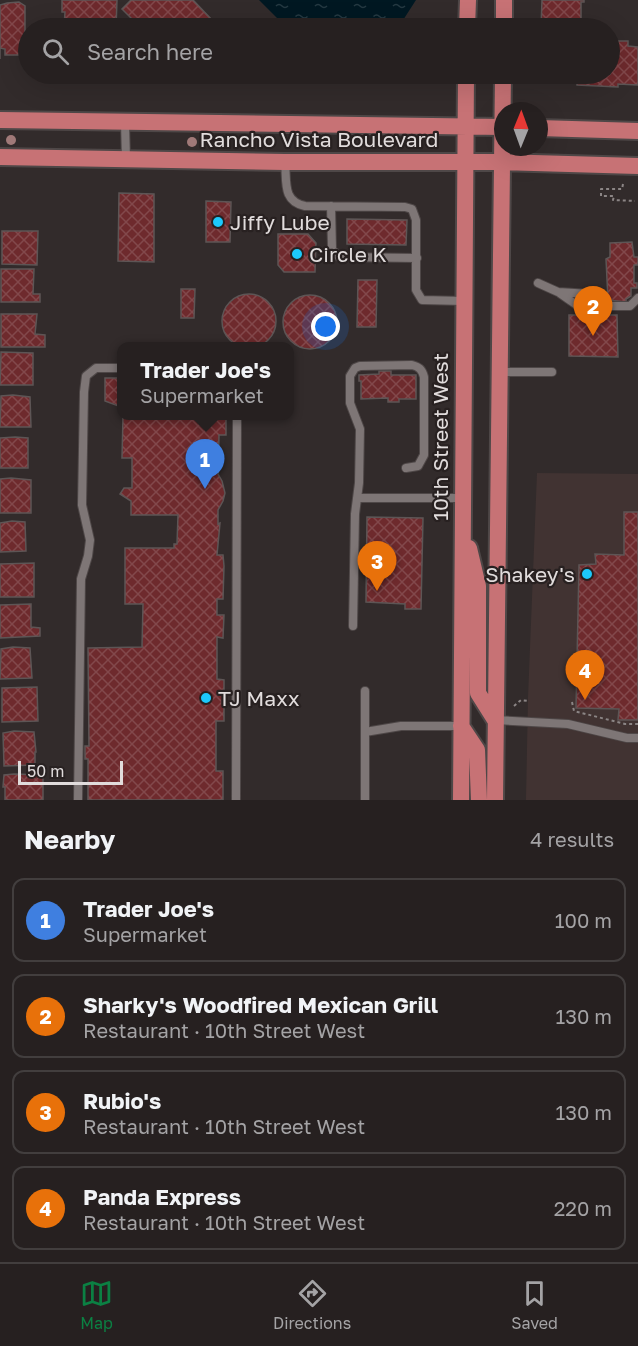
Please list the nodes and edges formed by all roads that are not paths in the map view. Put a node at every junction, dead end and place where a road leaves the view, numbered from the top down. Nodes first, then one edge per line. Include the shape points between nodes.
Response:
1 (468, 0) edge
2 (504, 0) edge
3 (467, 18) edge
4 (504, 18) edge
5 (466, 84) edge
6 (503, 84) edge
7 (502, 102) edge
8 (0, 120) edge
9 (126, 123) junction
10 (465, 127) junction
11 (494, 127) edge
12 (548, 128) edge
13 (638, 131) edge
14 (501, 156) edge
15 (0, 157) edge
16 (126, 159) junction
17 (285, 162) junction
18 (464, 162) junction
19 (501, 162) junction
20 (638, 166) edge
21 (331, 206) junction
22 (417, 258) junction
23 (538, 283) dead end
24 (558, 292) junction
25 (638, 298) edge
26 (464, 301) junction
27 (608, 307) junction
28 (117, 368) edge
29 (499, 372) junction
30 (552, 372) dead end
31 (237, 420) edge
32 (406, 468) dead end
33 (357, 498) junction
34 (463, 498) junction
35 (463, 524) junction
36 (353, 626) dead end
37 (365, 691) dead end
38 (495, 720) junction
39 (461, 726) junction
40 (365, 732) junction
41 (638, 738) edge
42 (78, 800) edge
43 (236, 800) edge
44 (364, 800) edge
45 (461, 800) edge
46 (479, 800) edge
47 (495, 800) edge

1 - 3 main road
2 - 4 main road
5 - 10 main road, 10th Street West
6 - 7 main road
8 - 9 main road, Rancho Vista Boulevard
9 - 10 main road, Rancho Vista Boulevard
9 - 16 lane
10 - 11 main road, Rancho Vista Boulevard
10 - 18 main road, 10th Street West
12 - 13 main road
14 - 19 main road
15 - 16 main road, Rancho Vista Boulevard
16 - 17 main road, Rancho Vista Boulevard
17 - 18 main road, Rancho Vista Boulevard
17 - 21 lane via 288,196 294,204
18 - 19 main road, Rancho Vista Boulevard
18 - 26 main road, 10th Street West
19 - 20 main road, Rancho Vista Boulevard
19 - 29 main road
21 - 22 lane via 412,210 416,219
21 - 22 lane via 332,249 339,257
22 - 26 lane via 416,290 422,300
23 - 24 lane
24 - 27 lane via 578,306
24 - 27 lane via 591,294
25 - 27 lane via 630,306
26 - 34 main road, 10th Street West
28 - 42 lane via 96,368 86,376 84,392 82,505 90,540 81,579
29 - 30 lane
29 - 38 main road
31 - 43 lane
32 - 33 lane via 418,466 424,455 422,370 412,365 355,368 350,376 350,403 360,429
33 - 34 lane
33 - 36 lane
34 - 35 main road, 10th Street West
35 - 38 main road via 478,586 478,693
35 - 39 main road, 10th Street West
37 - 40 lane
38 - 41 lane via 568,724
38 - 47 main road
39 - 40 lane via 401,726
39 - 45 main road, 10th Street West
39 - 46 main road via 477,750
40 - 44 lane

